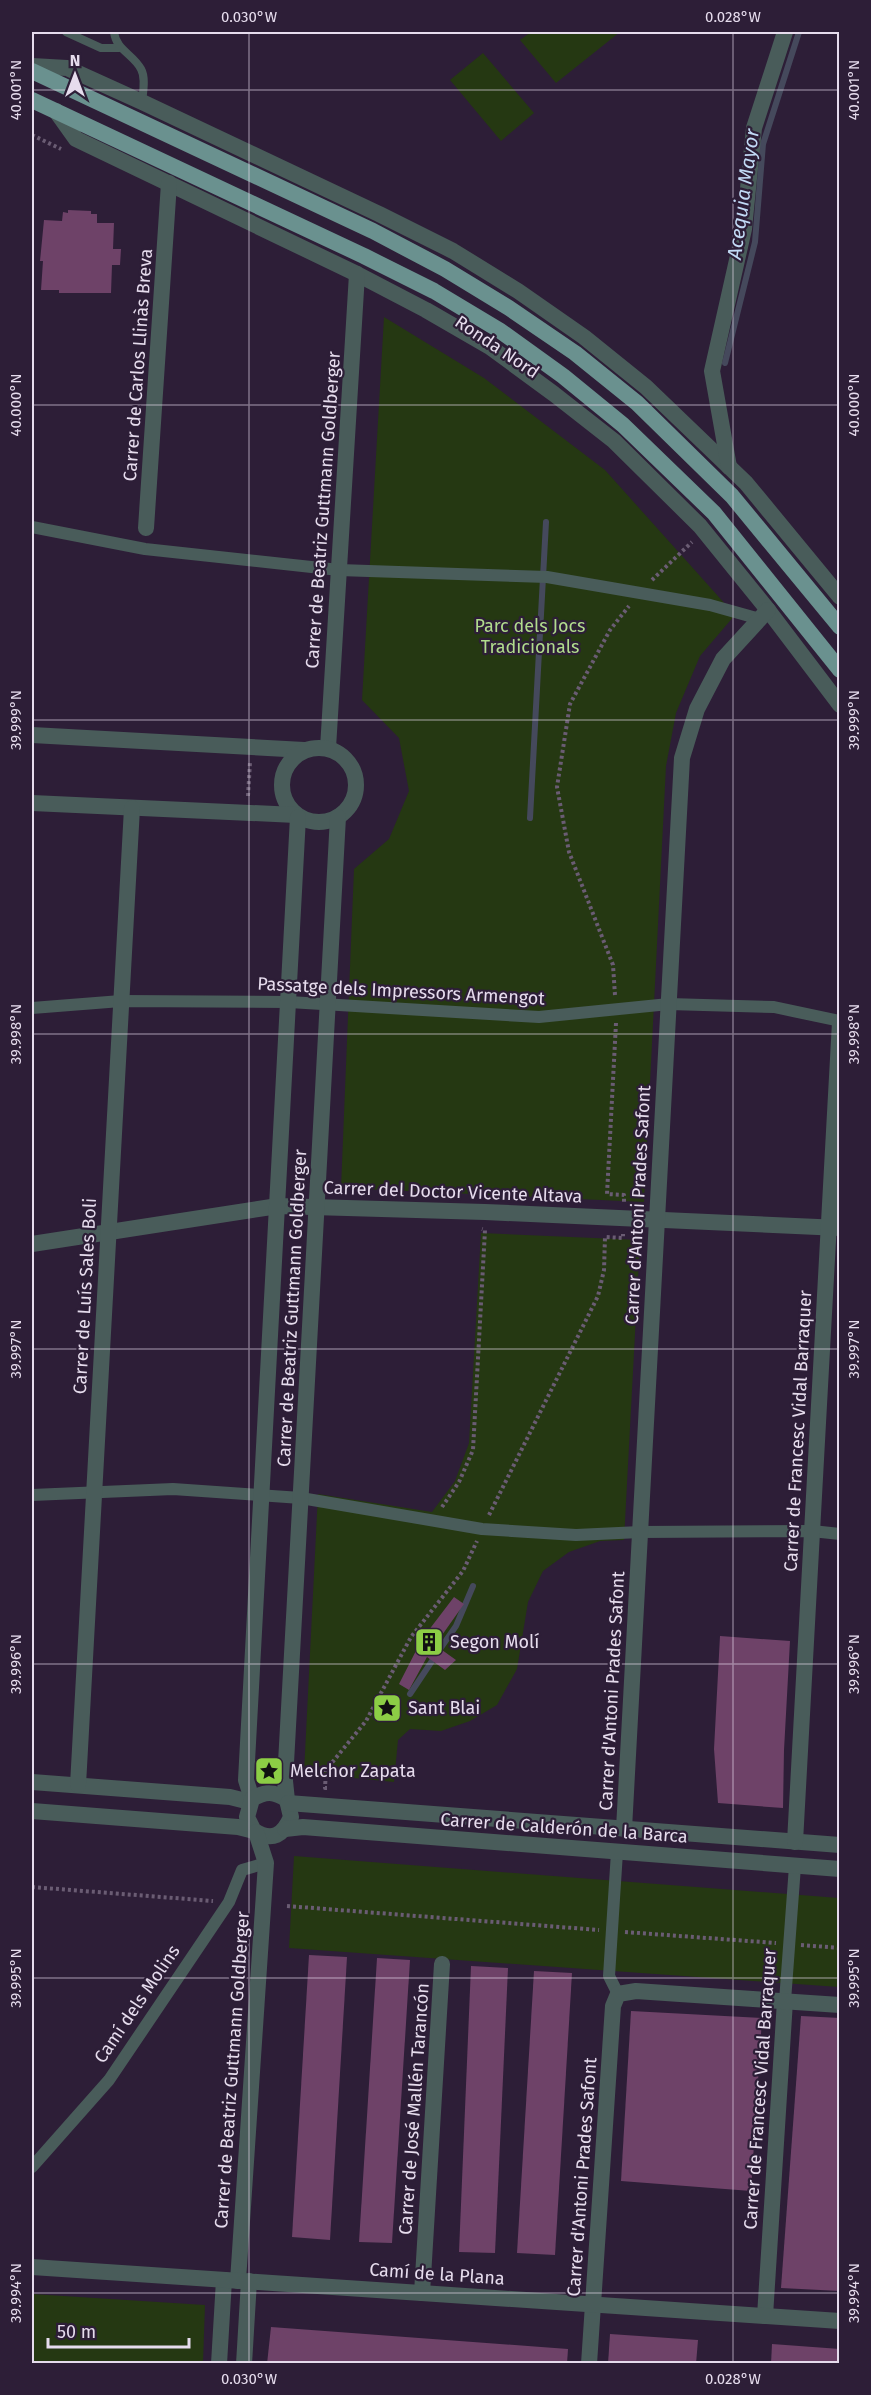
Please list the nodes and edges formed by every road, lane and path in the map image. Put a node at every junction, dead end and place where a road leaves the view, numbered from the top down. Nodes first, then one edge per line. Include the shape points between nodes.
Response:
1 (66, 32) edge
2 (114, 32) edge
3 (785, 32) edge
4 (119, 48) junction
5 (32, 66) edge
6 (32, 71) edge
7 (32, 100) edge
8 (142, 102) junction
9 (56, 111) junction
10 (32, 135) edge
11 (63, 150) dead end
12 (169, 183) junction
13 (357, 274) junction
14 (729, 467) junction
15 (32, 527) edge
16 (146, 528) joint
17 (686, 532) dead end
18 (694, 540) junction
19 (145, 549) junction
20 (701, 549) dead end
21 (339, 570) junction
22 (640, 592) junction
23 (840, 597) edge
24 (764, 614) junction
25 (840, 627) edge
26 (840, 670) edge
27 (840, 705) edge
28 (32, 735) edge
29 (250, 747) junction
30 (328, 748) junction
31 (304, 750) junction
32 (32, 803) edge
33 (132, 808) junction
34 (247, 815) junction
35 (297, 816) junction
36 (338, 817) junction
37 (121, 1001) junction
38 (289, 1002) junction
39 (328, 1004) junction
40 (669, 1004) junction
41 (32, 1008) edge
42 (616, 1008) junction
43 (840, 1021) edge
44 (278, 1206) junction
45 (317, 1206) junction
46 (623, 1218) junction
47 (657, 1220) junction
48 (834, 1228) edge
49 (474, 1229) dead end
50 (108, 1232) junction
51 (32, 1244) edge
52 (94, 1490) junction
53 (32, 1495) edge
54 (262, 1495) junction
55 (301, 1498) junction
56 (433, 1521) junction
57 (812, 1531) junction
58 (640, 1532) junction
59 (840, 1534) edge
60 (32, 1782) edge
61 (78, 1785) junction
62 (251, 1800) junction
63 (287, 1802) junction
64 (32, 1811) edge
65 (624, 1829) junction
66 (283, 1831) junction
67 (255, 1832) junction
68 (795, 1842) junction
69 (840, 1845) edge
70 (617, 1852) junction
71 (266, 1863) junction
72 (795, 1866) junction
73 (840, 1869) edge
74 (32, 1887) edge
75 (229, 1902) junction
76 (287, 1906) dead end
77 (612, 1931) junction
78 (789, 1944) junction
79 (840, 1948) edge
80 (442, 1964) dead end
81 (618, 1994) junction
82 (785, 2001) junction
83 (840, 2005) edge
84 (32, 2167) edge
85 (32, 2267) edge
86 (237, 2280) junction
87 (422, 2293) junction
88 (593, 2304) junction
89 (765, 2316) junction
90 (840, 2321) edge
91 (219, 2364) edge
92 (244, 2364) edge
93 (589, 2364) edge

1 - 4 lane via 101,48
2 - 4 lane
3 - 14 street via 754,128 744,230 712,371
4 - 8 lane via 142,70
5 - 8 street via 67,68
6 - 25 main road, Ronda Nord via 373,231 463,280 575,353 636,403 732,496
7 - 9 main road, Ronda Nord
8 - 14 street via 390,219 518,291 646,387
9 - 12 street, Ronda Nord via 76,139
9 - 26 main road, Ronda Nord via 364,256 499,330 623,425 714,513
10 - 11 path
12 - 13 street, Ronda Nord
12 - 16 street, Carrer de Carlos Llinàs Breva
13 - 21 street, Carrer de Beatriz Guttmann Goldberger
13 - 24 street, Ronda Nord via 490,347 614,441 700,526
14 - 23 street
15 - 19 street
16 - 19 street, Carrer de Carlos Llinàs Breva
17 - 18 path
18 - 20 path
18 - 22 path
19 - 21 street
21 - 22 street via 543,576
21 - 30 street, Carrer de Beatriz Guttmann Goldberger
22 - 24 street
22 - 42 path via 610,630 570,704 557,787 569,852 613,965
24 - 27 street, Ronda Nord
24 - 40 street, Carrer d'Antoni Prades Safont via 723,659 697,709 682,758
28 - 29 street
29 - 31 street
29 - 34 path
30 - 31 street
30 - 36 street via 347,760 356,780 353,801
31 - 35 street via 285,768 281,794
32 - 33 street
33 - 34 street
33 - 37 street, Carrer de Luís Sales Boli
34 - 35 street
35 - 36 street via 318,823
35 - 38 street, Carrer de Beatriz Guttmann Goldberger
36 - 39 street, Carrer de Beatriz Guttmann Goldberger
37 - 38 street, Passatge dels Impressors Armengot
37 - 41 street, Passatge dels Impressors Armengot
37 - 50 street, Carrer de Luís Sales Boli
38 - 39 street, Passatge dels Impressors Armengot
38 - 44 street, Carrer de Beatriz Guttmann Goldberger
39 - 42 street, Passatge dels Impressors Armengot via 539,1017
39 - 45 street, Carrer de Beatriz Guttmann Goldberger
40 - 42 street, Passatge dels Impressors Armengot
40 - 43 street, Passatge dels Impressors Armengot via 774,1007
40 - 47 street, Carrer d'Antoni Prades Safont
42 - 46 path via 607,1194 624,1195
43 - 48 street, Carrer de Francesc Vidal Barraquer
44 - 45 street, Carrer del Doctor Vicente Altava
44 - 50 street, Carrer del Doctor Vicente Altava
44 - 54 street, Carrer de Beatriz Guttmann Goldberger
45 - 46 street, Carrer del Doctor Vicente Altava
45 - 55 street, Carrer de Beatriz Guttmann Goldberger
46 - 47 street, Carrer del Doctor Vicente Altava
47 - 48 street, Carrer del Doctor Vicente Altava
47 - 58 street, Carrer d'Antoni Prades Safont
48 - 57 street, Carrer de Francesc Vidal Barraquer
49 - 56 path via 485,1230 473,1450 459,1482
50 - 51 street, Carrer del Doctor Vicente Altava
50 - 52 street, Carrer de Luís Sales Boli
52 - 53 street
52 - 54 street via 173,1489
52 - 61 street, Carrer de Luís Sales Boli
54 - 55 street
54 - 62 street, Carrer de Beatriz Guttmann Goldberger via 246,1780
55 - 56 street
55 - 63 street, Carrer de Beatriz Guttmann Goldberger via 285,1780
56 - 58 street via 482,1529 576,1535
57 - 58 street
57 - 59 street
57 - 68 street, Carrer de Francesc Vidal Barraquer
58 - 65 street, Carrer d'Antoni Prades Safont
60 - 61 street
61 - 62 street
62 - 63 street via 263,1792 276,1793
62 - 67 street via 247,1817
63 - 65 street, Carrer de Calderón de la Barca
63 - 66 street via 291,1817
64 - 67 street via 238,1827
65 - 68 street, Carrer de Calderón de la Barca
66 - 67 street via 268,1836
66 - 70 street, Carrer de Calderón de la Barca via 303,1827
66 - 71 street, Carrer de Beatriz Guttmann Goldberger
67 - 71 street, Carrer de Beatriz Guttmann Goldberger
68 - 69 street, Carrer de Calderón de la Barca
70 - 72 street, Carrer de Calderón de la Barca
70 - 77 street, Carrer d'Antoni Prades Safont
71 - 75 street, Camí dels Molins via 242,1870
71 - 86 street, Carrer de Beatriz Guttmann Goldberger
72 - 73 street, Carrer de Calderón de la Barca
72 - 78 street, Carrer de Francesc Vidal Barraquer
74 - 75 path
75 - 84 street, Camí dels Molins via 109,2080
76 - 77 path
77 - 78 path
77 - 81 street, Carrer d'Antoni Prades Safont via 609,1976
78 - 79 path
78 - 82 street, Carrer de Francesc Vidal Barraquer
80 - 87 street, Carrer de José Mallén Tarancón
81 - 82 street via 636,1991
81 - 88 street, Carrer d'Antoni Prades Safont via 613,2006
82 - 83 street
82 - 89 street, Carrer de Francesc Vidal Barraquer
85 - 86 street, Camí de la Plana
86 - 87 street, Camí de la Plana
86 - 91 street, Carrer de Beatriz Guttmann Goldberger
86 - 92 street, Carrer de Beatriz Guttmann Goldberger
87 - 88 street, Camí de la Plana
88 - 89 street, Camí de la Plana
88 - 93 street, Carrer d'Antoni Prades Safont
89 - 90 street, Camí de la Plana

